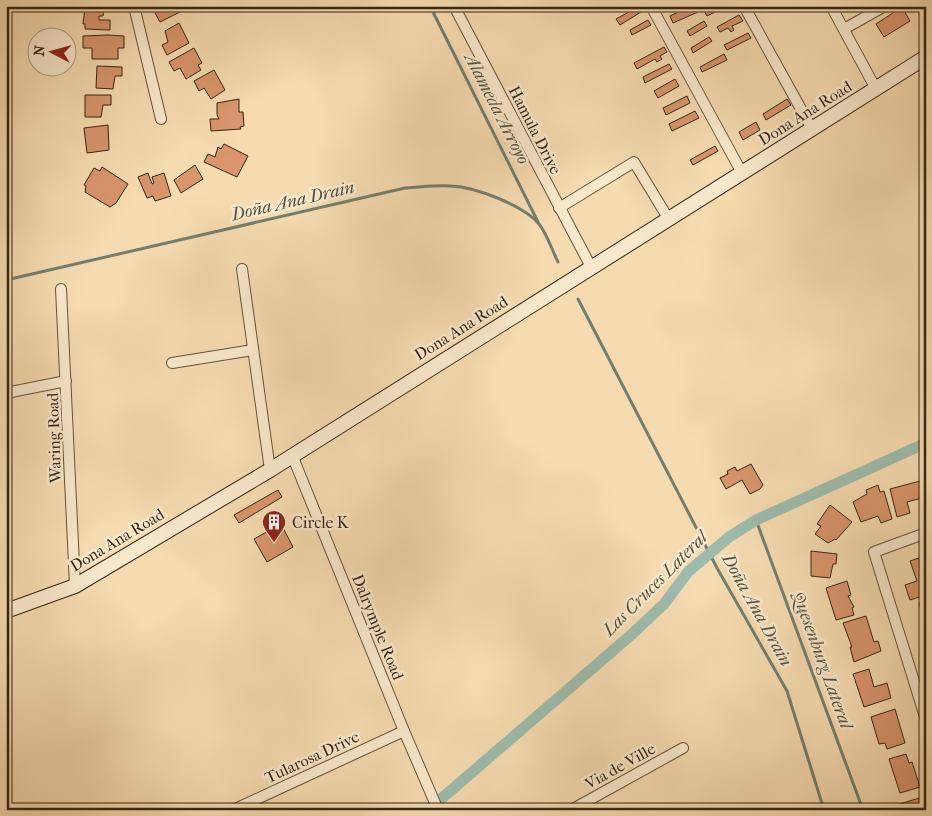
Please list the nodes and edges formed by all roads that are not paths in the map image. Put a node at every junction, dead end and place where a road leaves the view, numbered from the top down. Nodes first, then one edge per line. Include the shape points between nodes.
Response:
1 (134, 6) edge
2 (454, 6) edge
3 (651, 6) edge
4 (744, 6) edge
5 (831, 6) edge
6 (885, 6) edge
7 (844, 29) junction
8 (926, 57) edge
9 (876, 89) junction
10 (161, 119) dead end
11 (812, 129) junction
12 (742, 173) junction
13 (559, 208) junction
14 (668, 218) junction
15 (590, 267) junction
16 (242, 269) dead end
17 (61, 289) dead end
18 (253, 350) junction
19 (172, 363) dead end
20 (66, 380) junction
21 (6, 393) edge
22 (292, 455) junction
23 (270, 470) junction
24 (926, 533) edge
25 (74, 586) junction
26 (6, 611) edge
27 (926, 720) edge
28 (404, 730) junction
29 (683, 748) dead end
30 (233, 810) edge
31 (438, 810) edge
32 (571, 810) edge

1 - 10 street
2 - 13 street, Hamula Drive
3 - 12 street
4 - 11 street
5 - 7 street
6 - 7 street
7 - 9 street
8 - 9 street, Dona Ana Road
9 - 11 street, Dona Ana Road
11 - 12 street, Dona Ana Road
12 - 14 street, Dona Ana Road
13 - 14 street via 634,162
13 - 15 street, Hamula Drive
14 - 15 street, Dona Ana Road
15 - 22 street, Dona Ana Road
16 - 18 street
17 - 20 street, Waring Road
18 - 19 street
18 - 23 street
20 - 21 street
20 - 25 street, Waring Road
22 - 23 street, Dona Ana Road
22 - 28 street, Dalrymple Road
23 - 25 street, Dona Ana Road
24 - 27 street via 874,552
25 - 26 street, Dona Ana Road
28 - 30 street, Tularosa Drive
28 - 31 street, Dalrymple Road
29 - 32 street, Via de Ville

